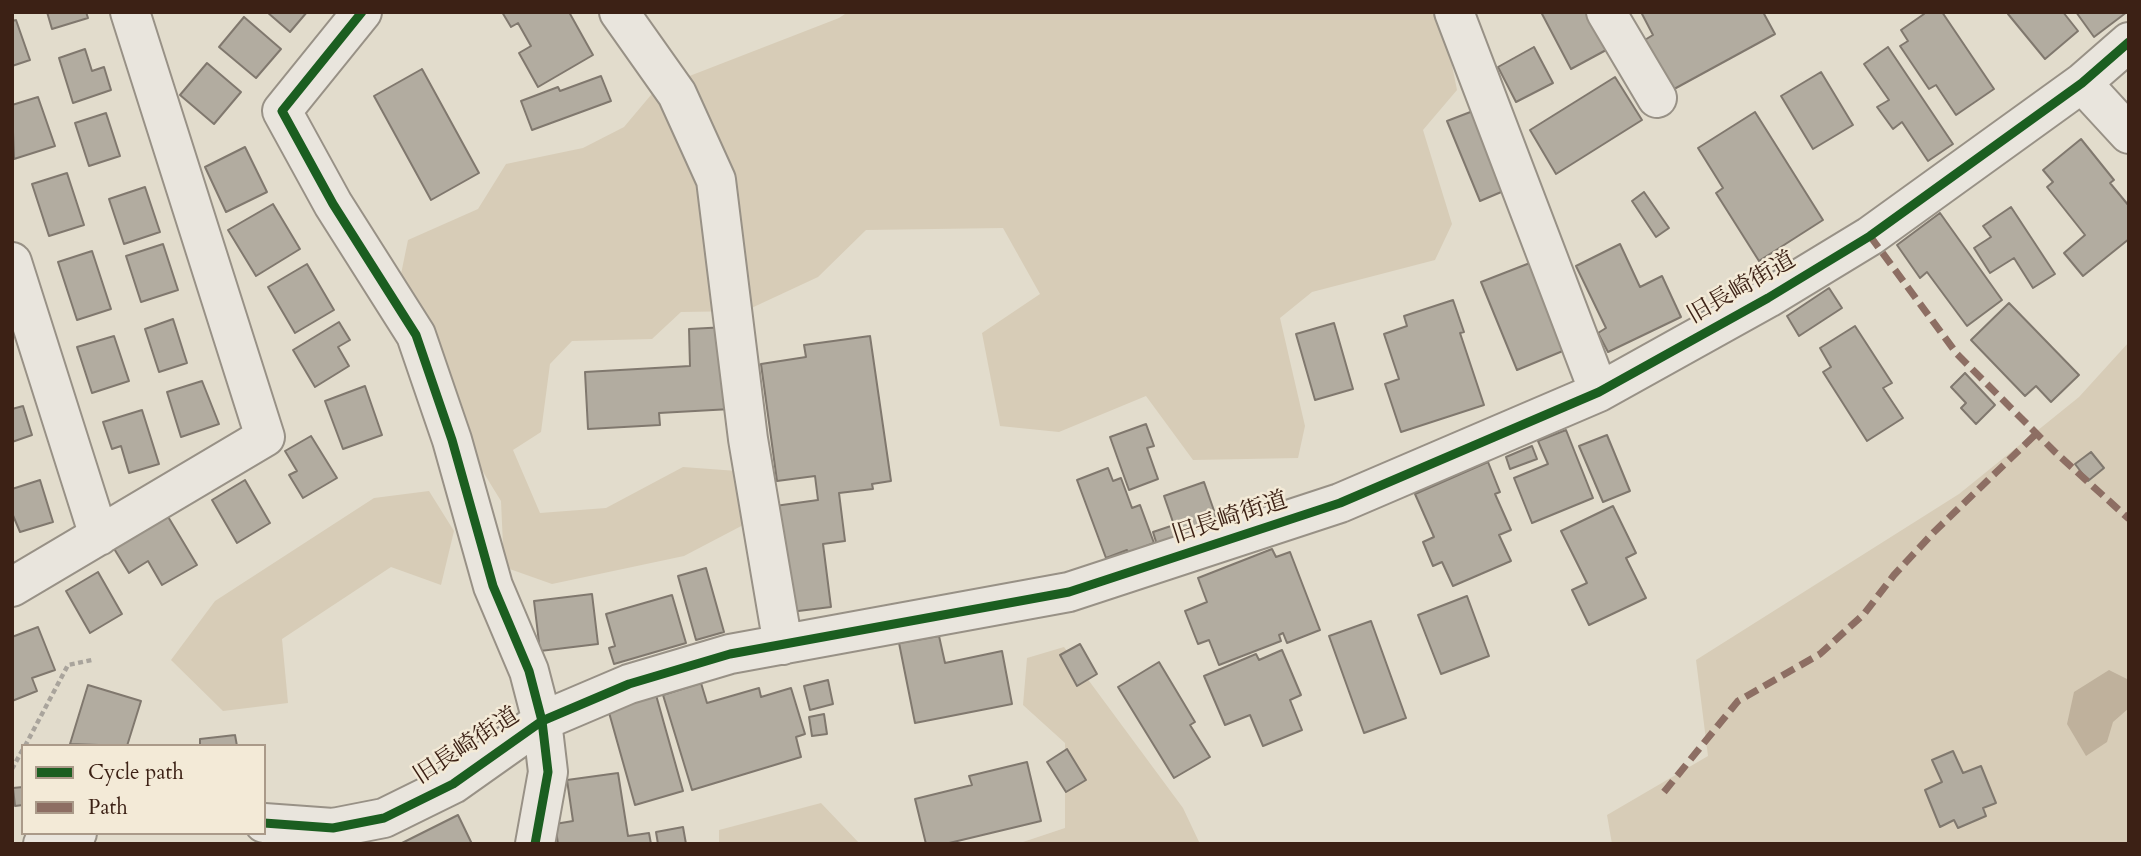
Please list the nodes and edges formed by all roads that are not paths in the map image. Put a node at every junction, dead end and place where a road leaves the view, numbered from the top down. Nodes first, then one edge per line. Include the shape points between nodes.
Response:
1 (130, 12) edge
2 (362, 12) edge
3 (619, 12) edge
4 (1606, 12) edge
5 (1460, 14) edge
6 (2129, 42) edge
7 (2082, 83) junction
8 (1657, 98) dead end
9 (2129, 134) edge
10 (12, 262) edge
11 (1599, 392) junction
12 (99, 536) junction
13 (12, 587) edge
14 (783, 645) junction
15 (542, 720) junction
16 (266, 823) edge
17 (71, 835) edge
18 (43, 844) edge
19 (535, 844) edge

1 - 12 street via 265,437
2 - 15 street via 282,111 333,204 416,335 452,440 493,586 528,671
3 - 14 street via 677,94 716,180 748,439
4 - 8 street
5 - 11 street
6 - 7 street, 旧長崎街道
7 - 9 street
7 - 11 street, 旧長崎街道 via 1870,236
10 - 12 street
11 - 14 street, 旧長崎街道 via 1340,503 1069,592
12 - 13 street
14 - 15 street, 旧長崎街道 via 730,654 629,684
15 - 16 street, 旧長崎街道 via 453,785 384,818 333,828
15 - 19 street via 548,772
17 - 18 street

